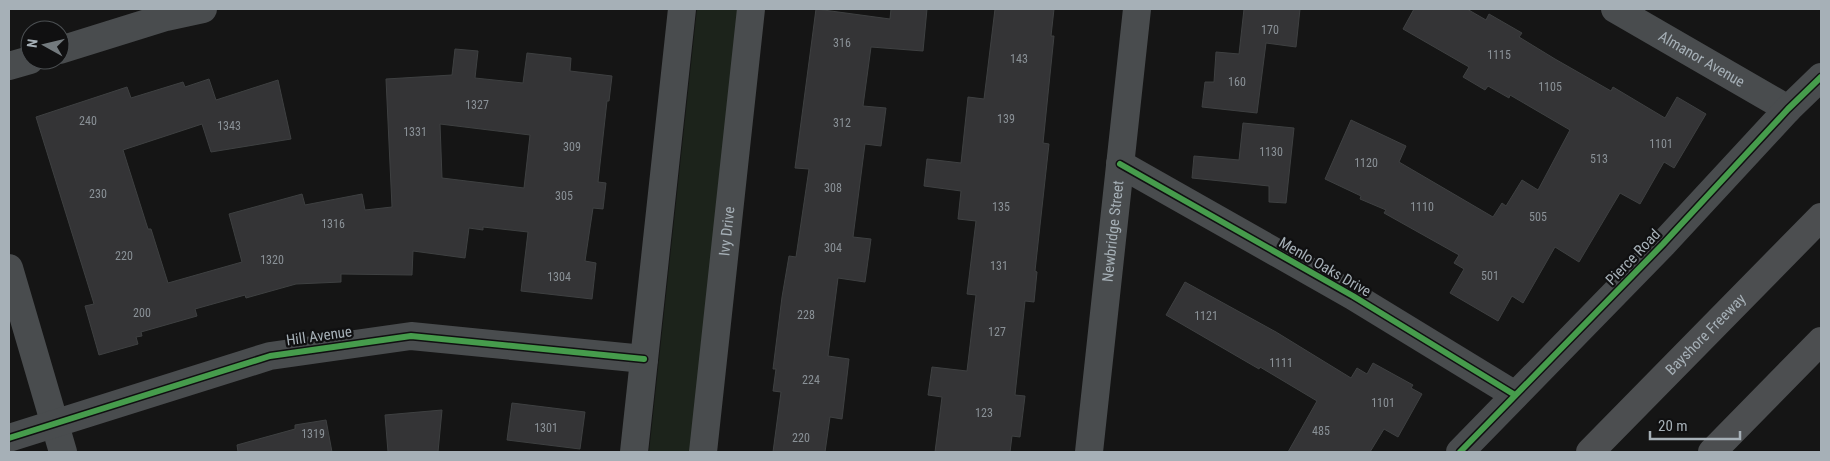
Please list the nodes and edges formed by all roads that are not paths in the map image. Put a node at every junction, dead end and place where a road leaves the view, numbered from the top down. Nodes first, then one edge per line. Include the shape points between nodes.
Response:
1 (203, 9) edge
2 (682, 9) edge
3 (751, 9) edge
4 (1137, 9) edge
5 (1615, 9) edge
6 (70, 47) edge
7 (1821, 77) edge
8 (1788, 109) junction
9 (1120, 164) junction
10 (1821, 217) edge
11 (9, 268) edge
12 (1821, 341) edge
13 (644, 360) junction
14 (1515, 395) junction
15 (55, 423) junction
16 (9, 438) edge
17 (63, 452) edge
18 (634, 452) edge
19 (703, 452) edge
20 (1089, 452) edge
21 (1460, 452) edge
22 (1590, 452) edge
23 (1712, 452) edge

1 - 6 street
2 - 13 street
3 - 19 street, Ivy Drive
4 - 9 street, Newbridge Street
5 - 8 street, Almanor Avenue
7 - 8 street, Pierce Road
8 - 14 street, Pierce Road via 1663,244
9 - 14 street, Menlo Oaks Drive via 1353,296
9 - 20 street, Newbridge Street
10 - 22 highway, Bayshore Freeway
11 - 15 street
12 - 23 highway
13 - 15 street, Hill Avenue via 411,336 270,356
13 - 18 street
14 - 21 street, Pierce Road
15 - 16 street, Hill Avenue
15 - 17 street

